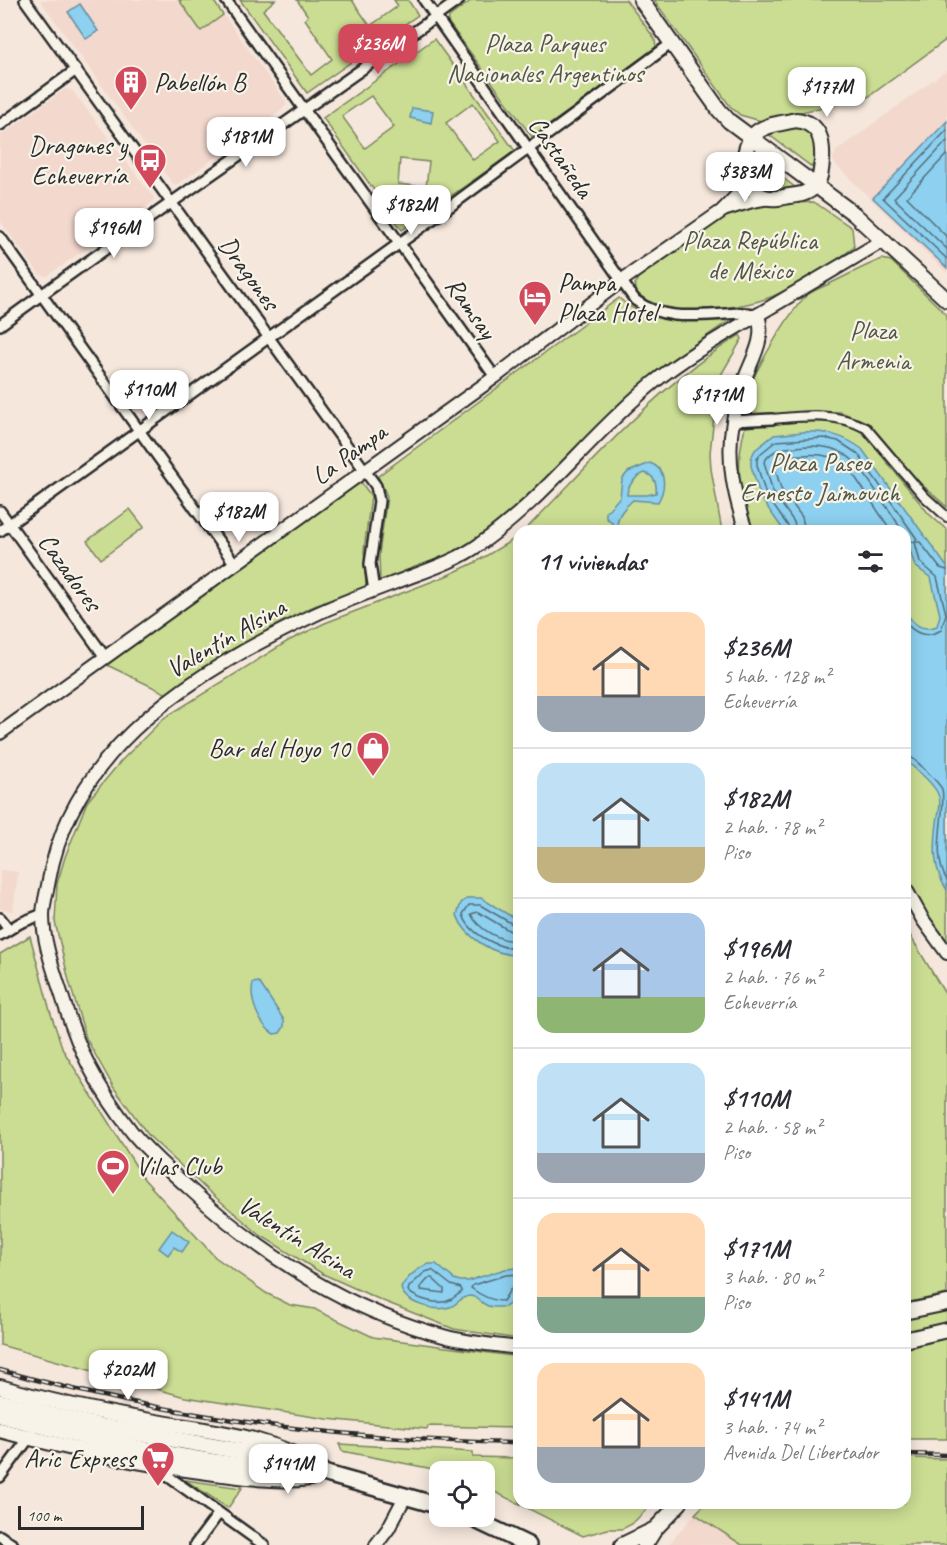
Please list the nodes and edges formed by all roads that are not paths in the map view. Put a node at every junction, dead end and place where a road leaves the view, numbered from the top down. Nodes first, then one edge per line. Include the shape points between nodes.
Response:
1 (25, 0) edge
2 (225, 0) edge
3 (424, 0) edge
4 (459, 0) edge
5 (641, 0) edge
6 (435, 17) junction
7 (672, 43) junction
8 (76, 70) junction
9 (305, 111) junction
10 (0, 125) edge
11 (751, 139) junction
12 (529, 149) junction
13 (747, 179) junction
14 (816, 186) junction
15 (769, 198) junction
16 (172, 203) junction
17 (722, 211) junction
18 (0, 237) edge
19 (884, 240) junction
20 (399, 243) junction
21 (621, 281) junction
22 (42, 295) junction
23 (947, 300) edge
24 (758, 315) junction
25 (0, 325) edge
26 (269, 336) junction
27 (495, 377) junction
28 (772, 419) joint
29 (733, 421) junction
30 (139, 430) junction
31 (365, 470) junction
32 (0, 511) edge
33 (947, 517) edge
34 (9, 524) junction
35 (745, 525) edge
36 (0, 531) edge
37 (235, 564) junction
38 (374, 591) junction
39 (105, 657) junction
40 (0, 733) edge
41 (911, 899) edge
42 (43, 914) junction
43 (0, 918) edge
44 (9, 929) junction
45 (0, 935) edge
46 (947, 953) edge
47 (947, 1303) edge
48 (911, 1311) edge
49 (947, 1330) edge
50 (911, 1338) edge
51 (513, 1347) edge
52 (0, 1387) edge
53 (0, 1401) edge
54 (0, 1415) edge
55 (0, 1430) edge
56 (30, 1438) junction
57 (155, 1464) junction
58 (330, 1475) junction
59 (0, 1477) edge
60 (406, 1495) junction
61 (429, 1502) edge
62 (674, 1509) edge
63 (219, 1513) junction
64 (490, 1527) edge
65 (655, 1529) junction
66 (0, 1536) edge
67 (13, 1545) edge
68 (195, 1545) edge
69 (264, 1545) edge
70 (376, 1545) edge
71 (528, 1545) edge
72 (622, 1545) edge
73 (645, 1545) edge

1 - 8 street, Dragones
2 - 9 street, Ramsay
3 - 6 street, Castañeda
4 - 6 street
5 - 7 main road
6 - 9 street
6 - 12 street, Castañeda
7 - 11 main road via 720,110
7 - 12 street
8 - 10 street
8 - 16 street, Dragones
9 - 16 street
9 - 20 street, Ramsay
11 - 13 main road via 745,158
11 - 14 main road
11 - 14 main road via 771,126 796,120 810,124 822,140
12 - 20 street
12 - 21 street, Castañeda
13 - 15 main road via 754,191
13 - 17 street, La Pampa
14 - 15 main road via 804,193
14 - 19 main road
15 - 17 street, La Pampa
16 - 22 street
16 - 26 street, Dragones
17 - 21 street, La Pampa
18 - 22 street
19 - 23 main road
19 - 24 street, Valentín Alsina
20 - 26 street
20 - 27 street, Ramsay
21 - 24 street, Castañeda via 642,305 668,314
21 - 27 street, La Pampa
22 - 25 street
22 - 30 street
24 - 29 street via 761,337
24 - 38 street, Valentín Alsina via 704,346 649,386 506,524 476,547 446,564
26 - 30 street
26 - 31 street, Dragones
27 - 31 street, La Pampa
28 - 29 street
28 - 33 street via 826,416 866,428
29 - 35 street via 730,456
30 - 34 street
30 - 37 street
31 - 37 street, La Pampa
31 - 38 street, Dragones via 378,494 370,564
32 - 34 street, Cazadores
34 - 36 street
34 - 39 street, Cazadores
37 - 39 street, La Pampa
38 - 42 street, Valentín Alsina via 314,615 203,675 124,740 90,780 66,821 55,850
39 - 40 street, La Pampa
41 - 46 street
42 - 44 street
42 - 51 street, Valentín Alsina via 61,992 89,1068 143,1146 186,1186 258,1246 332,1290 414,1327 450,1338
43 - 44 street
44 - 45 street
47 - 48 main road
49 - 50 main road
52 - 58 main road via 96,1410 249,1438 292,1452
53 - 58 main road via 104,1427 274,1457
54 - 58 main road via 157,1452
55 - 56 main road
56 - 57 main road
56 - 59 street
57 - 58 main road via 277,1480
57 - 63 street
58 - 60 main road
60 - 61 main road
60 - 70 street
62 - 65 main road
63 - 68 street
63 - 69 street
64 - 71 main road
65 - 72 main road
65 - 73 main road
66 - 67 street

